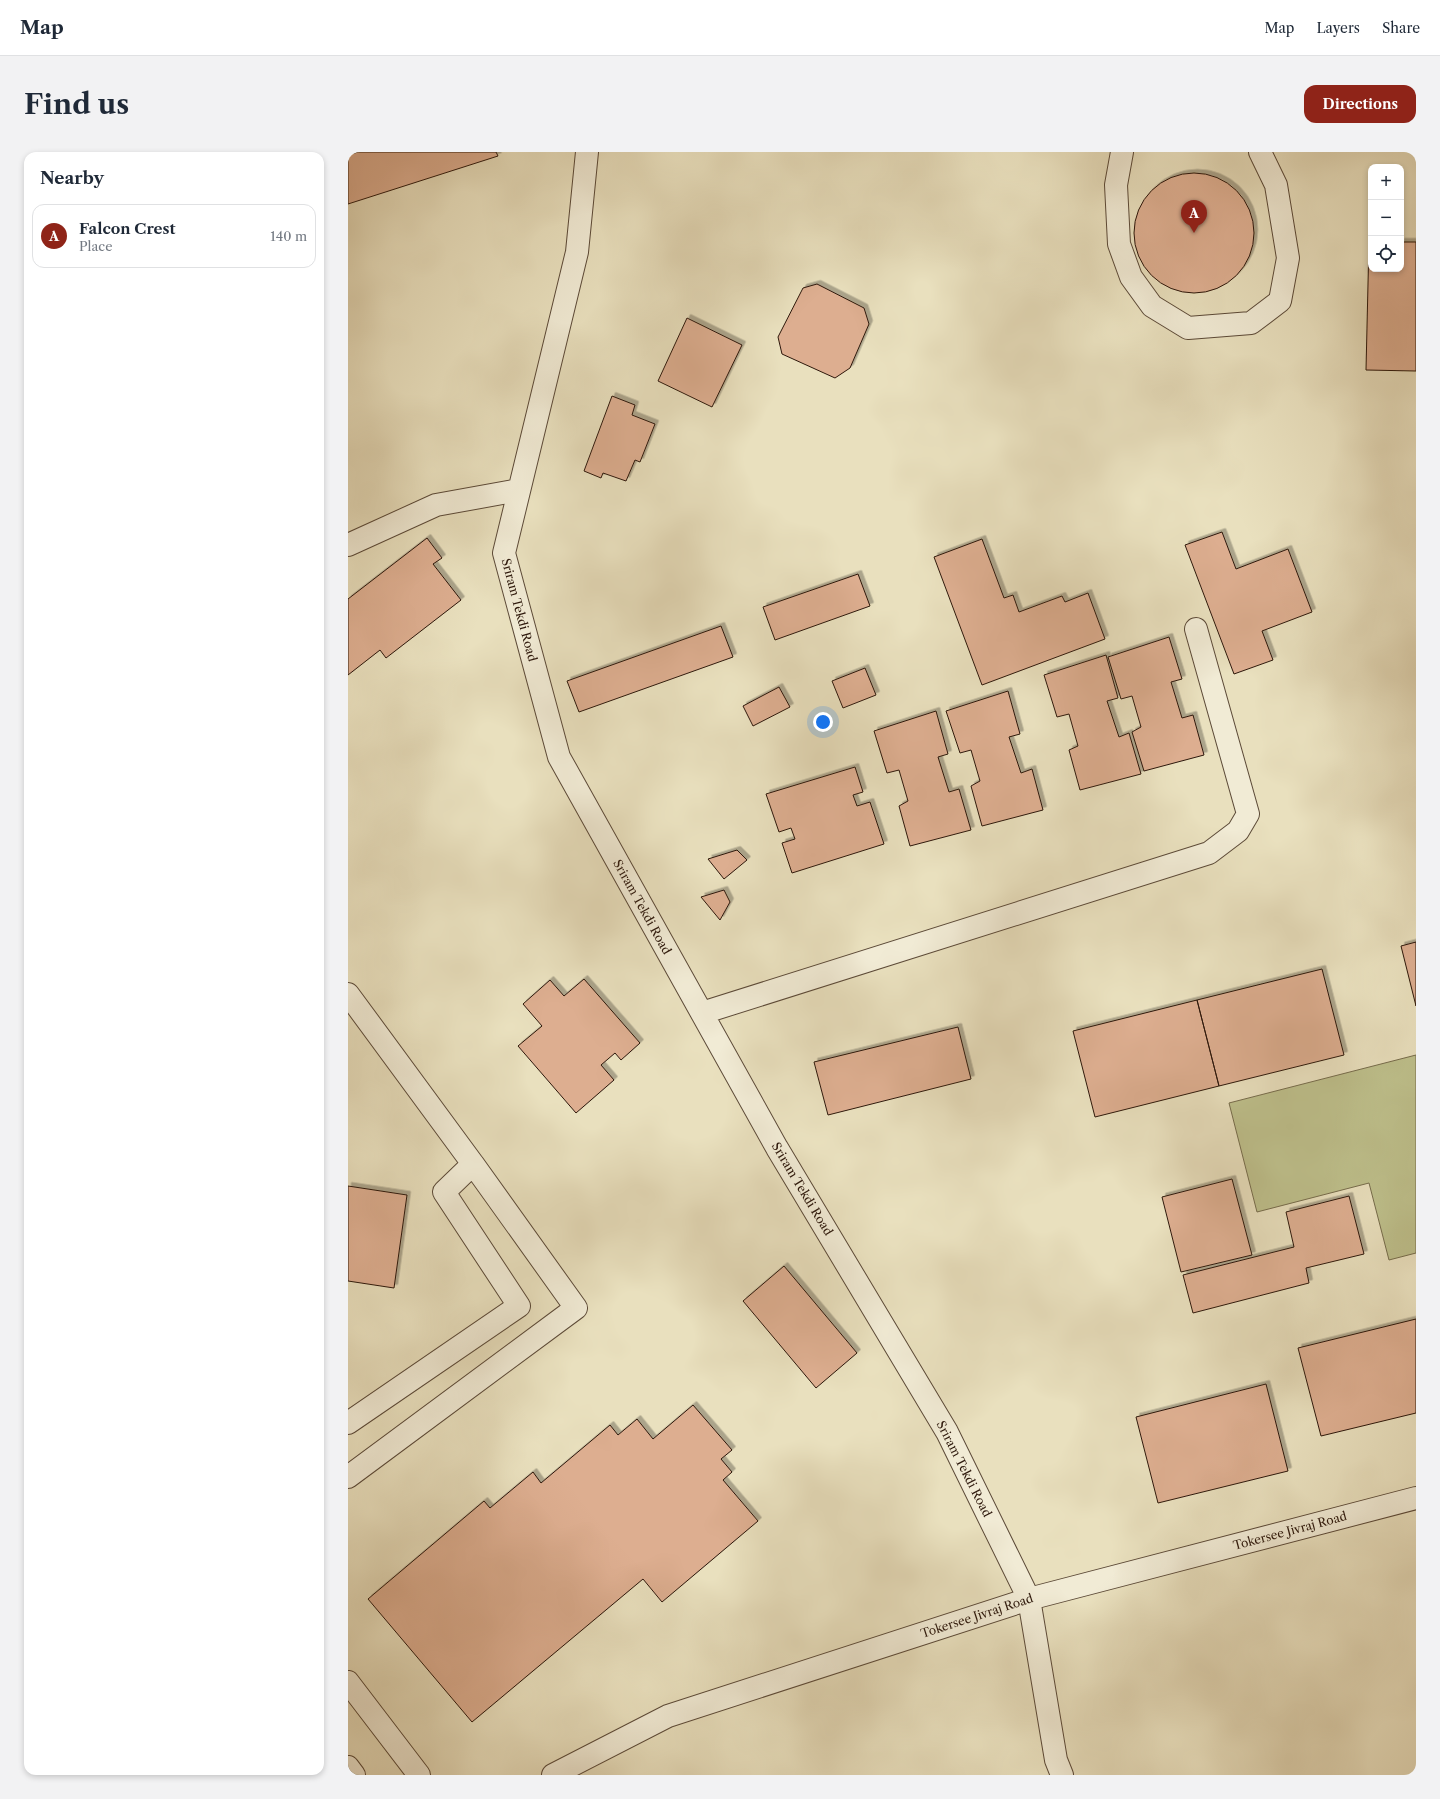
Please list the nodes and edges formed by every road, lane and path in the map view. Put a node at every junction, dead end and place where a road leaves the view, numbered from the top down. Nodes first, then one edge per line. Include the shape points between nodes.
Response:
1 (587, 152) edge
2 (1122, 152) edge
3 (1260, 152) edge
4 (519, 490) junction
5 (348, 545) edge
6 (1196, 629) dead end
7 (348, 994) edge
8 (702, 1013) junction
9 (473, 1164) junction
10 (348, 1423) edge
11 (348, 1477) edge
12 (1416, 1498) edge
13 (1029, 1598) junction
14 (348, 1682) edge
15 (348, 1767) edge
16 (354, 1775) edge
17 (419, 1775) edge
18 (553, 1775) edge
19 (1062, 1775) edge

1 - 4 street, Sriram Tekdi Road via 577,252
2 - 3 street via 1116,185 1120,244 1131,277 1152,306 1188,328 1251,322 1280,301 1288,258 1276,185
4 - 5 street via 436,505
4 - 8 street, Sriram Tekdi Road via 504,553 558,757
6 - 8 street via 1248,814 1238,831 1209,853
7 - 9 street
8 - 13 street, Sriram Tekdi Road via 777,1148 947,1432
9 - 10 street via 444,1192 519,1306
9 - 11 street via 576,1308
12 - 13 street, Tokersee Jivraj Road
13 - 18 street, Tokersee Jivraj Road via 668,1716
13 - 19 street, Sriram Tekdi Road via 1056,1760
14 - 17 street
15 - 16 street

